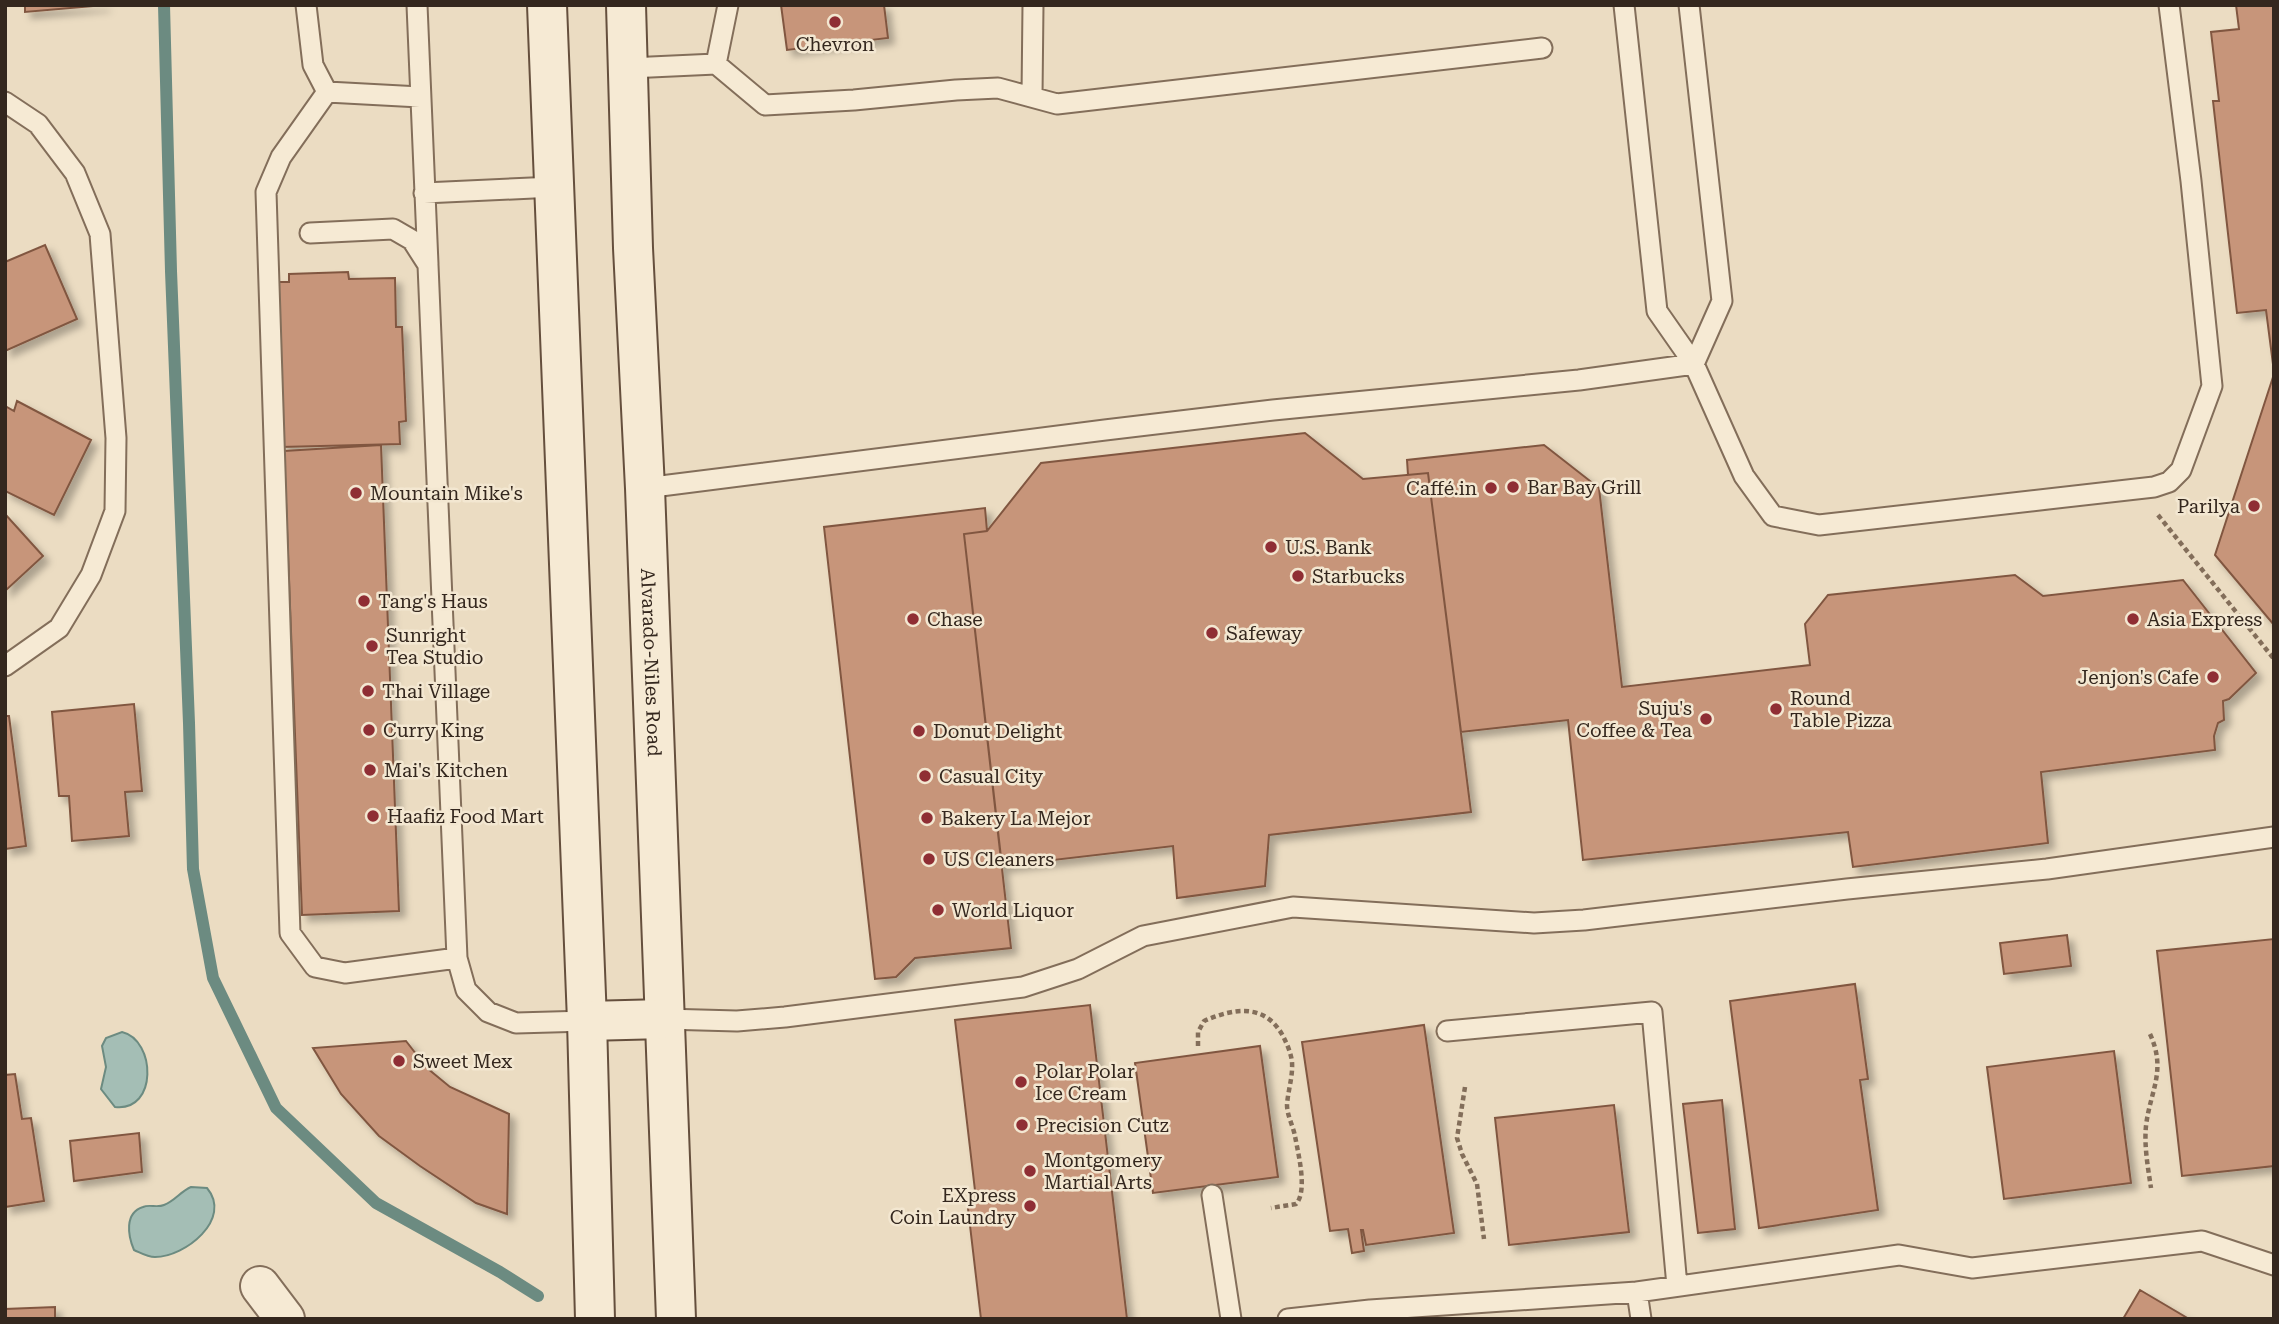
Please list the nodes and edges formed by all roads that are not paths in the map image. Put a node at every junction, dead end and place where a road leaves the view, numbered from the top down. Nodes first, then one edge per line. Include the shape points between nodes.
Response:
1 (306, 5) edge
2 (417, 5) edge
3 (547, 5) edge
4 (626, 5) edge
5 (728, 5) edge
6 (1034, 5) edge
7 (1624, 5) edge
8 (1689, 5) edge
9 (2169, 5) edge
10 (1542, 48) dead end
11 (716, 64) junction
12 (629, 68) junction
13 (327, 92) junction
14 (1032, 96) junction
15 (420, 97) junction
16 (5, 102) edge
17 (554, 187) junction
18 (425, 193) junction
19 (310, 233) dead end
20 (428, 265) junction
21 (1694, 364) junction
22 (645, 488) junction
23 (5, 666) edge
24 (2274, 837) edge
25 (457, 958) junction
26 (664, 1019) junction
27 (587, 1021) junction
28 (1447, 1031) dead end
29 (1212, 1195) dead end
30 (2274, 1265) edge
31 (260, 1286) dead end
32 (1677, 1286) junction
33 (1637, 1292) junction
34 (1371, 1314) edge
35 (285, 1319) edge
36 (595, 1319) edge
37 (676, 1319) edge
38 (1230, 1319) edge
39 (1288, 1319) edge
40 (1640, 1319) edge

1 - 13 lane via 313,65
2 - 15 lane
3 - 17 main road
4 - 12 main road, Alvarado-Niles Road
5 - 11 lane
6 - 14 lane
7 - 21 lane via 1657,311
8 - 21 lane via 1722,301
9 - 21 lane via 2212,386 2180,470 2169,482 1819,525 1773,516 1744,476
10 - 14 lane via 1056,104
11 - 12 lane
11 - 14 lane via 765,105 998,88
12 - 22 main road, Alvarado-Niles Road
13 - 15 lane
13 - 25 lane via 281,157 266,192 290,933 315,967 345,973
15 - 18 lane
16 - 23 lane via 38,124 75,173 100,234 116,438 115,511 91,575 59,628
17 - 18 lane
17 - 27 main road
18 - 20 lane
19 - 20 lane via 393,229 412,240
20 - 25 lane
21 - 22 lane via 1105,430
22 - 26 main road, Alvarado-Niles Road
24 - 26 lane via 2047,869 1584,920 1534,923 1293,906 1143,936 1078,969 1023,987 785,1017
25 - 27 lane via 466,990 488,1012 516,1023
26 - 27 main road
26 - 37 main road, Alvarado-Niles Road
27 - 36 main road
28 - 32 lane via 1652,1012
29 - 38 lane
30 - 32 lane via 2202,1241 1972,1268 1899,1255
31 - 35 main road
32 - 33 lane
33 - 34 lane
33 - 40 lane
34 - 39 lane

